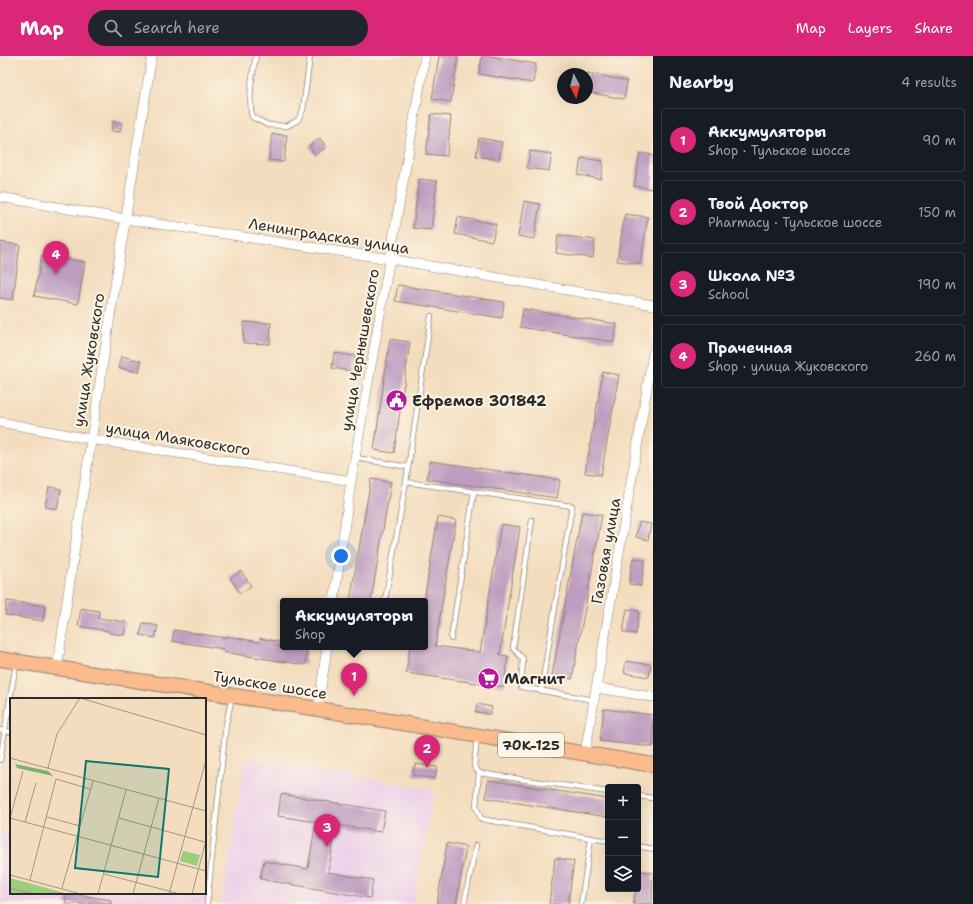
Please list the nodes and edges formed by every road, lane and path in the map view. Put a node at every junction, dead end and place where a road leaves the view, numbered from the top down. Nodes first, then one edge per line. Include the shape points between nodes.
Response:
1 (152, 56) edge
2 (256, 56) edge
3 (310, 56) edge
4 (425, 56) edge
5 (0, 197) edge
6 (125, 219) junction
7 (390, 259) junction
8 (653, 306) edge
9 (431, 316) dead end
10 (653, 353) edge
11 (650, 388) edge
12 (0, 422) edge
13 (90, 439) junction
14 (356, 458) junction
15 (408, 467) junction
16 (351, 480) junction
17 (406, 482) junction
18 (474, 492) junction
19 (532, 520) dead end
20 (334, 598) edge
21 (386, 598) edge
22 (451, 639) dead end
23 (327, 650) edge
24 (0, 659) edge
25 (17, 661) junction
26 (57, 668) junction
27 (597, 688) junction
28 (541, 691) junction
29 (232, 696) junction
30 (653, 697) edge
31 (594, 700) junction
32 (318, 709) junction
33 (3, 730) edge
34 (478, 736) junction
35 (585, 753) junction
36 (0, 760) edge
37 (653, 765) edge
38 (479, 773) junction
39 (605, 792) edge
40 (641, 796) edge
41 (653, 798) edge
42 (591, 838) junction
43 (605, 840) edge
44 (476, 845) dead end
45 (641, 847) edge
46 (653, 849) edge
47 (207, 904) edge
48 (464, 904) edge
49 (581, 904) edge

1 - 6 street, улица Жуковского
2 - 3 lane via 252,73 252,117 268,125 287,126 298,120 303,110
4 - 7 street, улица Чернышевского
5 - 6 street, Ленинградская улица
6 - 7 street, Ленинградская улица
6 - 13 street, улица Жуковского
7 - 8 street, Ленинградская улица
7 - 14 street, улица Чернышевского
9 - 15 lane
10 - 11 street, Газовая улица
11 - 27 street, Газовая улица
12 - 13 street, улица Маяковского
13 - 16 street, улица Маяковского
13 - 26 street, улица Жуковского
14 - 15 lane
14 - 16 street, улица Чернышевского
15 - 17 lane
16 - 20 street, улица Чернышевского
17 - 18 lane
17 - 21 lane
18 - 22 lane
18 - 28 lane via 572,506
19 - 28 lane via 513,648 523,659 521,688
23 - 32 street
24 - 25 main road, Тульское шоссе / 70К-125
25 - 26 main road, Тульское шоссе / 70К-125
25 - 33 lane
26 - 29 main road, Тульское шоссе / 70К-125
27 - 30 street
27 - 31 street, Газовая улица
28 - 31 lane
29 - 32 main road, Тульское шоссе / 70К-125
29 - 47 lane via 226,724
31 - 35 street, Газовая улица
32 - 34 main road, Тульское шоссе / 70К-125
33 - 36 lane
34 - 35 main road, Тульское шоссе / 70К-125
34 - 38 lane via 474,766
35 - 37 main road, Тульское шоссе / 70К-125
38 - 39 lane
38 - 42 lane via 476,806 481,819
40 - 41 lane
42 - 43 lane
42 - 49 lane
44 - 48 lane
45 - 46 lane

